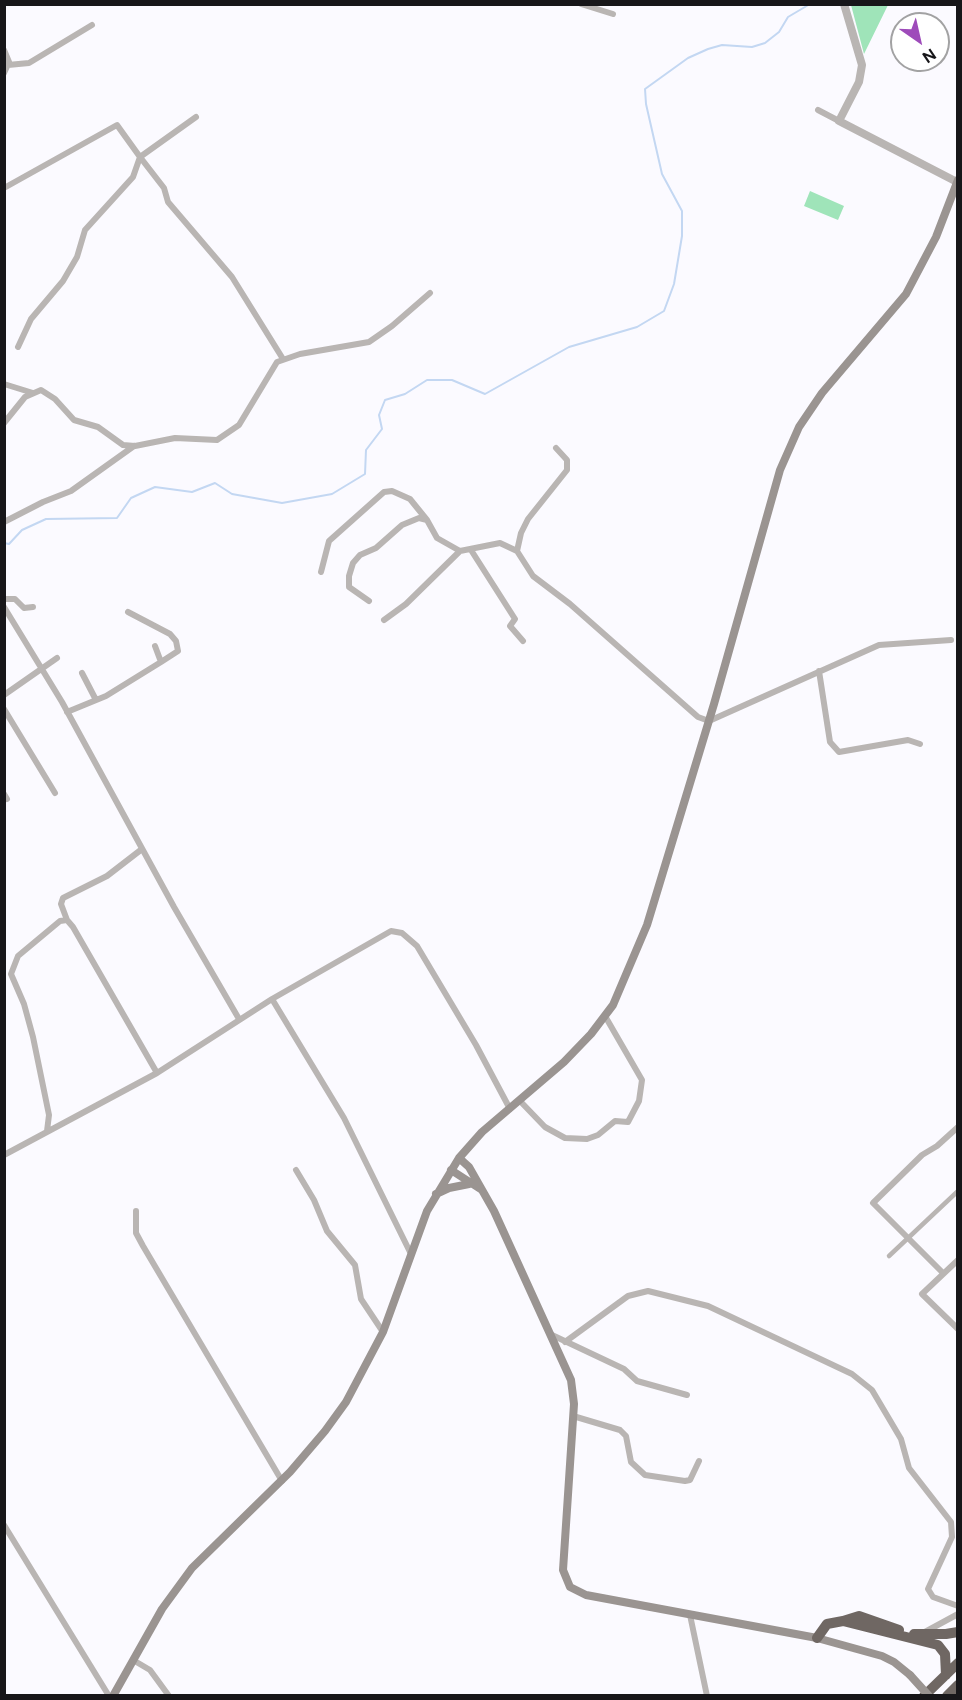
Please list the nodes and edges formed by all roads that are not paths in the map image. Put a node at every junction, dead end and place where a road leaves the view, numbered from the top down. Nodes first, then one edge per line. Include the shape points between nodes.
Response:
1 (581, 4) edge
2 (844, 4) edge
3 (613, 15) dead end
4 (92, 25) dead end
5 (4, 50) edge
6 (8, 65) junction
7 (4, 73) edge
8 (818, 110) dead end
9 (196, 117) dead end
10 (839, 121) junction
11 (140, 157) junction
12 (957, 182) edge
13 (4, 188) edge
14 (430, 293) dead end
15 (18, 347) dead end
16 (283, 359) junction
17 (4, 384) edge
18 (33, 393) junction
19 (4, 423) edge
20 (135, 446) junction
21 (556, 448) dead end
22 (427, 520) junction
23 (4, 522) edge
24 (471, 550) junction
25 (460, 551) junction
26 (517, 551) junction
27 (321, 573) dead end
28 (4, 599) edge
29 (369, 601) dead end
30 (4, 607) edge
31 (33, 607) dead end
32 (128, 612) dead end
33 (384, 620) dead end
34 (951, 640) dead end
35 (523, 641) dead end
36 (155, 646) dead end
37 (57, 658) dead end
38 (161, 663) junction
39 (41, 671) junction
40 (819, 671) junction
41 (82, 673) dead end
42 (4, 695) edge
43 (96, 700) junction
44 (4, 709) edge
45 (67, 712) junction
46 (710, 721) junction
47 (920, 744) dead end
48 (55, 793) dead end
49 (142, 849) junction
50 (67, 920) junction
51 (272, 999) junction
52 (605, 1016) junction
53 (239, 1019) junction
54 (157, 1073) junction
55 (520, 1101) junction
56 (510, 1109) junction
57 (957, 1127) edge
58 (47, 1131) junction
59 (469, 1146) junction
60 (4, 1155) edge
61 (459, 1158) junction
62 (296, 1170) dead end
63 (451, 1170) junction
64 (472, 1180) junction
65 (436, 1194) junction
66 (956, 1195) edge
67 (136, 1211) dead end
68 (909, 1239) junction
69 (410, 1252) junction
70 (889, 1256) dead end
71 (957, 1260) edge
72 (943, 1273) junction
73 (957, 1329) edge
74 (382, 1332) junction
75 (552, 1335) junction
76 (565, 1342) junction
77 (687, 1395) dead end
78 (573, 1416) junction
79 (699, 1461) dead end
80 (282, 1481) junction
81 (4, 1525) edge
82 (957, 1606) edge
83 (957, 1614) edge
84 (690, 1615) junction
85 (843, 1621) junction
86 (957, 1632) edge
87 (920, 1635) junction
88 (818, 1638) junction
89 (133, 1660) junction
90 (957, 1663) edge
91 (946, 1675) junction
92 (957, 1685) edge
93 (111, 1695) edge
94 (169, 1695) edge
95 (706, 1695) edge
96 (924, 1695) edge
97 (929, 1695) edge
98 (946, 1695) edge

1 - 3 street
2 - 10 street via 862,64 859,82
4 - 6 street via 29,63
5 - 6 street
6 - 7 street
8 - 10 street
9 - 11 street
10 - 12 street
11 - 13 street via 117,125
11 - 15 street via 133,177 84,230 77,257 63,281 31,319
11 - 16 street via 164,188 168,202 232,277
12 - 46 main road via 936,237 906,294 822,393 800,427 780,470
14 - 16 street via 369,342
16 - 20 street via 270,370 239,425 229,434 217,441 175,438
17 - 18 street
18 - 19 street
18 - 20 street via 41,390 74,420 98,427 123,445
20 - 23 street via 71,491
21 - 26 street via 568,467 528,519
22 - 25 street via 437,538
22 - 27 street via 410,499 392,491 384,492 329,541
22 - 29 street via 419,518 402,525 353,563 349,587
24 - 25 street
24 - 26 street via 500,543
24 - 35 street via 514,619 510,626
25 - 33 street
26 - 46 street via 533,576 698,717
28 - 31 street via 15,599 24,608
30 - 39 street
32 - 38 street via 176,641 178,651
34 - 40 street via 879,645
36 - 38 street
37 - 39 street
38 - 43 street
39 - 42 street
39 - 45 street
40 - 46 street
40 - 47 street via 826,726 835,749 847,752 909,740
41 - 43 street
43 - 45 street
44 - 48 street
45 - 49 street
46 - 52 main road via 647,925 620,991
49 - 50 street via 107,876 63,898 60,904
49 - 53 street
50 - 54 street
50 - 58 street via 60,921 18,956 10,974 33,1037 49,1115
51 - 53 street
51 - 56 street via 391,931 402,933 417,946
51 - 69 street via 344,1118
52 - 55 main road via 564,1062
52 - 55 street via 642,1080 639,1101 628,1122 615,1121 587,1139 565,1138 545,1127
53 - 54 street
54 - 58 street
55 - 56 main road
56 - 59 main road
57 - 68 street via 873,1203
58 - 60 street
59 - 61 main road
59 - 64 main road
61 - 63 main road
61 - 64 main road
62 - 74 street via 327,1231 355,1265 361,1299
63 - 64 main road
63 - 65 main road
64 - 65 main road
64 - 75 main road via 482,1191
65 - 69 main road
66 - 68 street
67 - 80 street via 136,1233 142,1246
68 - 70 street
68 - 72 street
69 - 74 main road
71 - 72 street
72 - 73 street via 922,1294
74 - 80 main road via 346,1402
75 - 76 street
75 - 78 main road via 571,1380
76 - 77 street via 624,1369 637,1381
76 - 82 street via 628,1296 648,1291 708,1306 852,1374 872,1390 901,1439 909,1468 951,1522 952,1537 928,1588 935,1598
78 - 79 street via 620,1430 626,1436 631,1462 645,1475 690,1480
78 - 84 main road via 563,1564 567,1582 586,1595
80 - 89 main road via 192,1568 162,1609
81 - 93 street
83 - 87 street
84 - 88 main road
84 - 95 street
85 - 87 highway via 860,1616
85 - 88 highway via 827,1624
85 - 91 highway via 938,1645 945,1654
86 - 87 highway
88 - 97 main road, bridge via 894,1662
89 - 93 main road
89 - 94 street via 150,1670
90 - 91 highway
91 - 96 highway
92 - 98 highway

